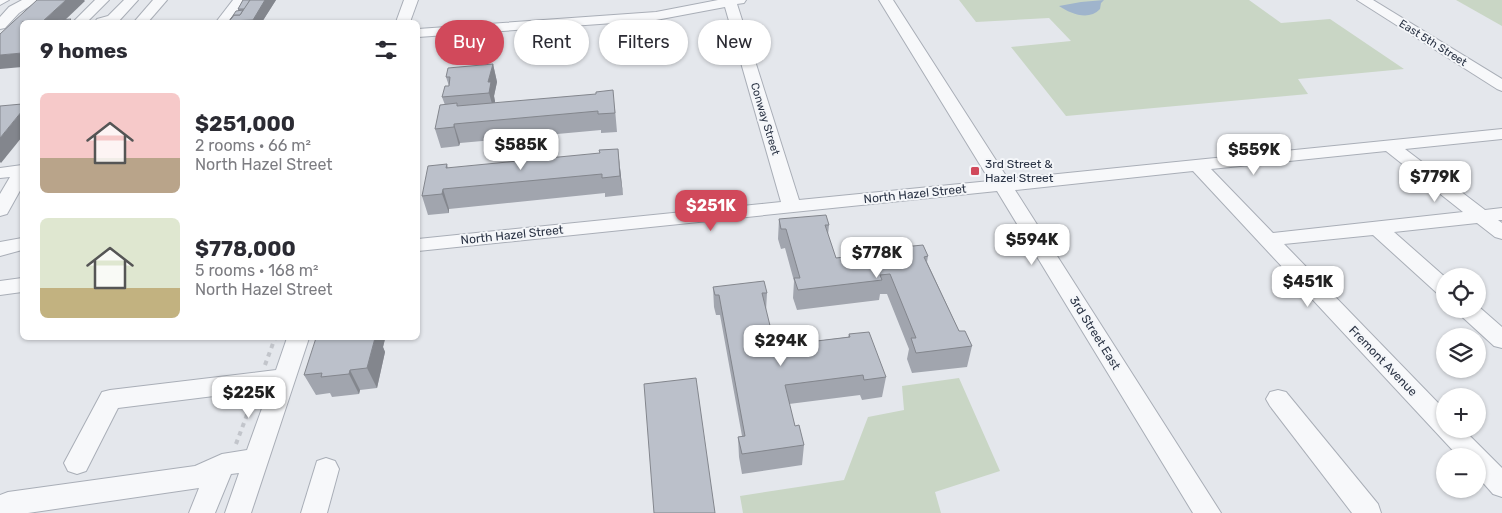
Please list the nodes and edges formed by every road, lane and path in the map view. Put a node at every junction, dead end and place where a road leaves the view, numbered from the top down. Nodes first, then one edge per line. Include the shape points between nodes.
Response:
1 (32, 0) edge
2 (102, 0) edge
3 (131, 0) edge
4 (160, 0) edge
5 (240, 0) edge
6 (410, 0) edge
7 (886, 0) edge
8 (1364, 0) edge
9 (734, 1) edge
10 (82, 20) edge
11 (109, 20) edge
12 (143, 20) edge
13 (225, 20) edge
14 (404, 20) edge
15 (0, 25) edge
16 (420, 33) edge
17 (1502, 86) edge
18 (1502, 134) edge
19 (1389, 145) junction
20 (1197, 165) junction
21 (0, 173) edge
22 (20, 174) edge
23 (20, 177) edge
24 (1002, 184) junction
25 (792, 207) junction
26 (0, 210) edge
27 (1502, 214) edge
28 (1480, 216) junction
29 (1377, 228) junction
30 (1502, 234) edge
31 (1267, 240) junction
32 (20, 244) edge
33 (420, 245) edge
34 (0, 249) edge
35 (1436, 281) edge
36 (20, 285) edge
37 (0, 288) edge
38 (1477, 318) edge
39 (274, 340) edge
40 (297, 340) edge
41 (1502, 340) edge
42 (284, 378) junction
43 (259, 382) junction
44 (1278, 399) dead end
45 (1436, 417) edge
46 (1456, 438) edge
47 (1466, 448) edge
48 (257, 459) junction
49 (77, 463) dead end
50 (225, 464) junction
51 (326, 469) dead end
52 (1486, 469) edge
53 (1502, 486) edge
54 (8, 504) dead end
55 (202, 513) edge
56 (238, 513) edge
57 (314, 513) edge
58 (1208, 513) edge
59 (1368, 513) edge

1 - 15 street via 14,10
2 - 10 street
3 - 11 street
4 - 12 street
5 - 13 street
6 - 14 street
7 - 24 street, 3rd Street East
8 - 17 street, East 5th Street
9 - 16 street via 656,16
9 - 25 street, Conway Street
18 - 19 street, North Hazel Street
19 - 20 street, North Hazel Street
19 - 28 street
20 - 24 street, North Hazel Street
20 - 31 street, Fremont Avenue
21 - 22 street
23 - 26 street
24 - 25 street, North Hazel Street
24 - 58 street, 3rd Street East
25 - 33 street, North Hazel Street
27 - 28 street
28 - 29 street
28 - 30 street
29 - 31 street
29 - 35 street
31 - 45 street, Fremont Avenue
32 - 34 street
36 - 37 street
38 - 41 street
39 - 43 path
40 - 42 street
42 - 43 street
42 - 48 street
43 - 49 street via 110,399
43 - 50 path
44 - 59 street
46 - 47 street, Fremont Avenue
48 - 50 street
48 - 56 street
50 - 54 street via 198,477
50 - 55 street
51 - 57 street
52 - 53 street

